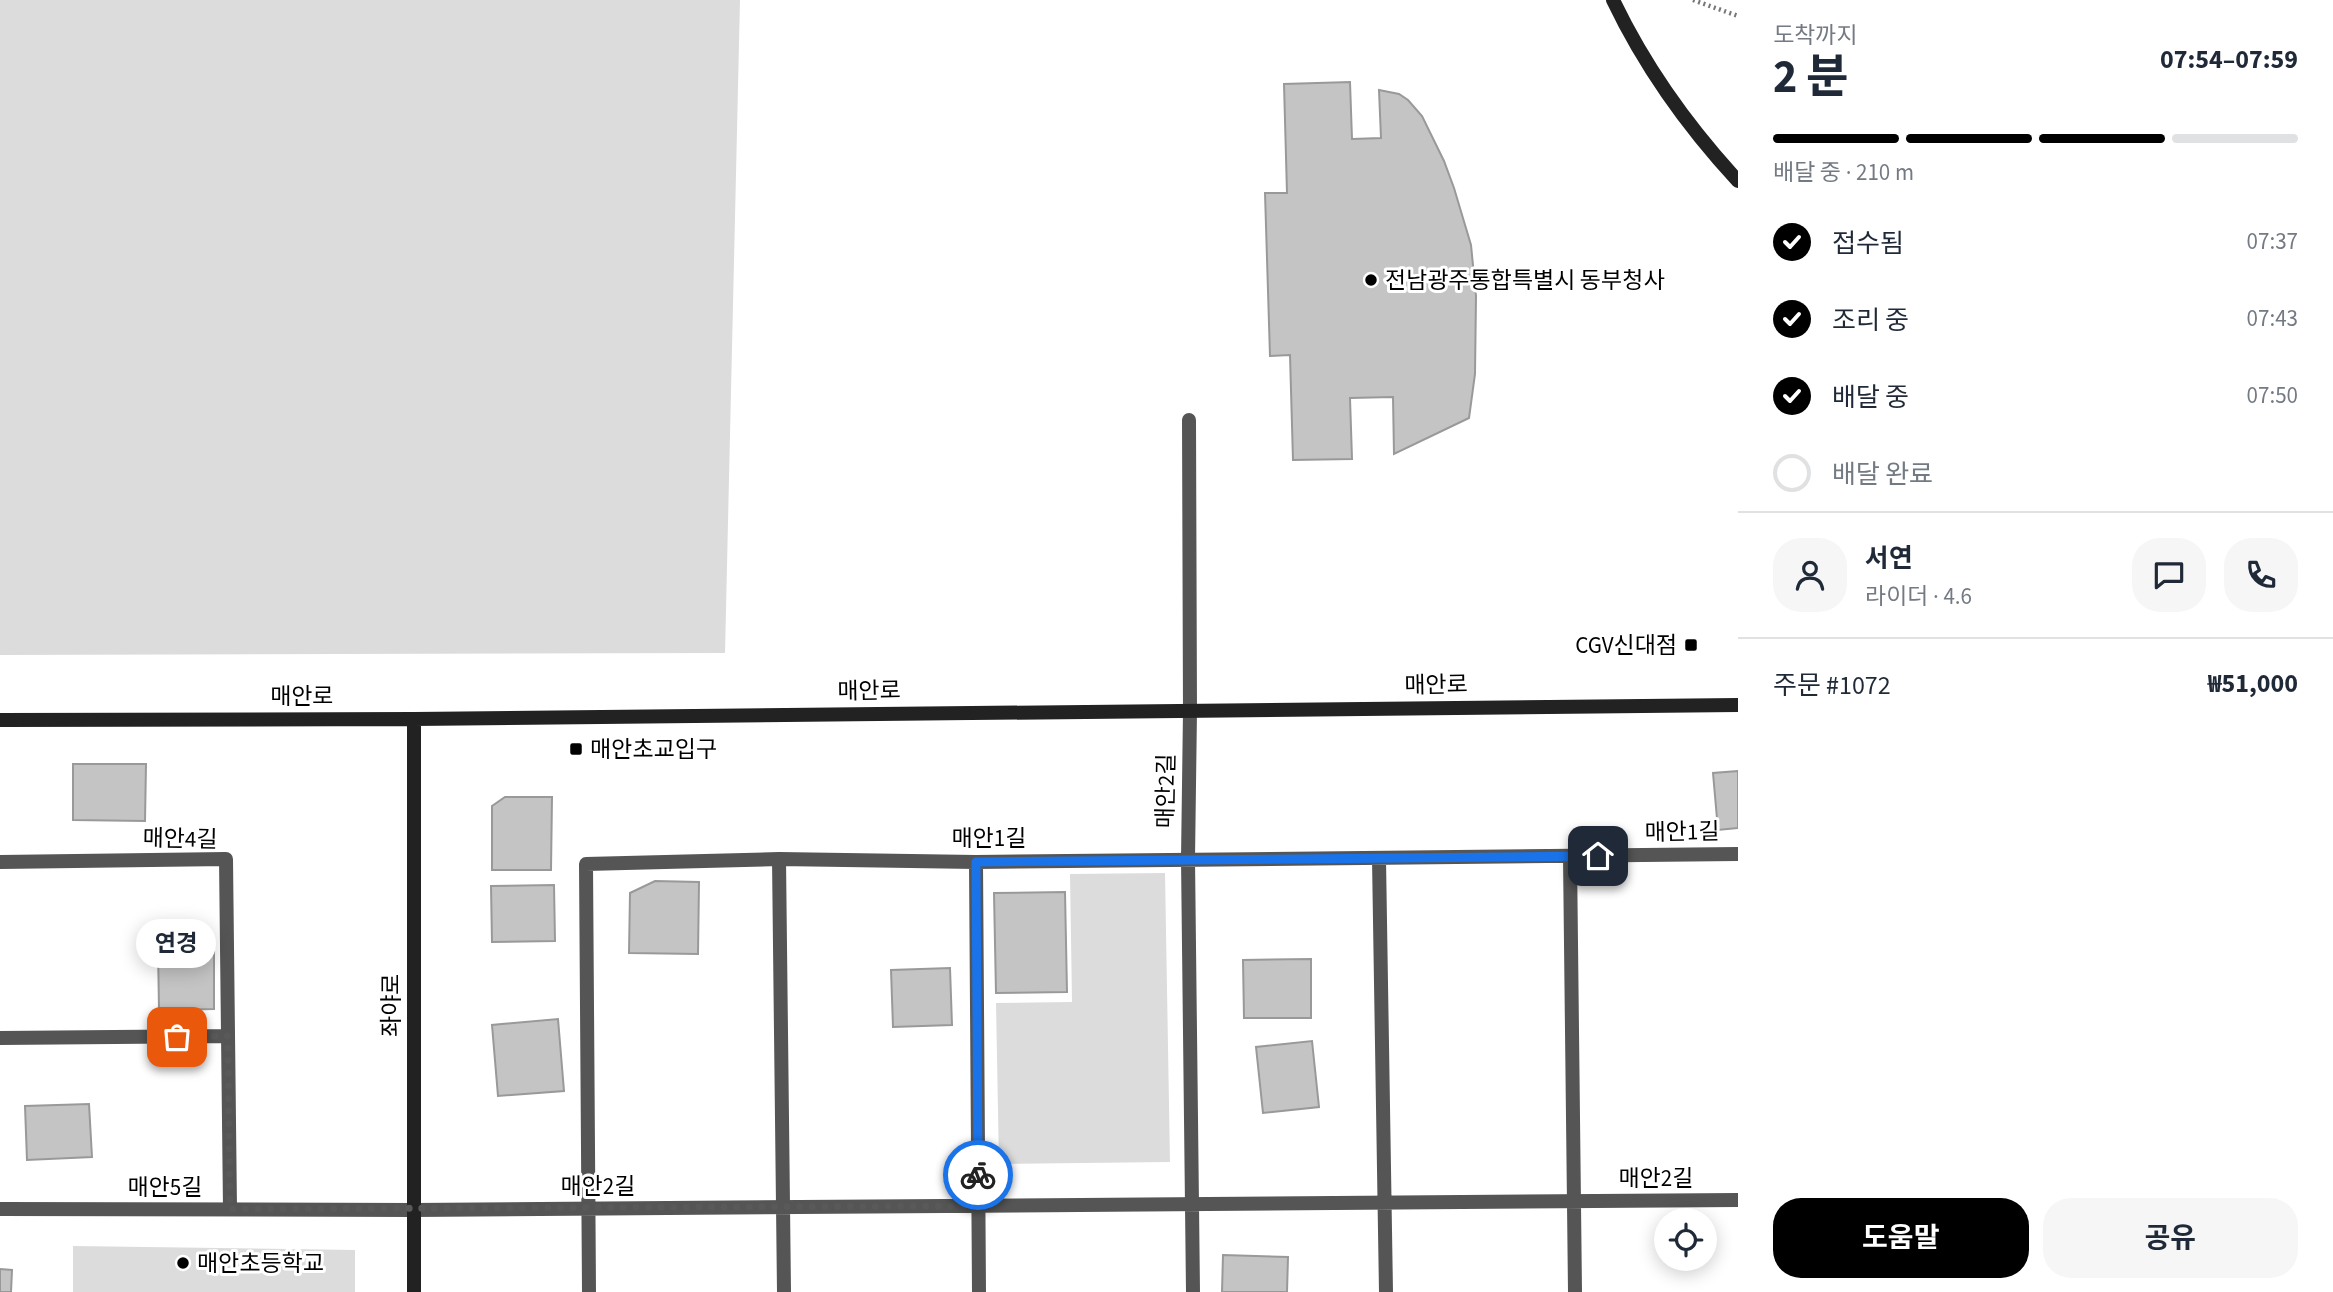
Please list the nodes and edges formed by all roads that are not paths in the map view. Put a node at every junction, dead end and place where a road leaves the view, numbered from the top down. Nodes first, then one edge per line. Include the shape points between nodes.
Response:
1 (1614, 0) edge
2 (1738, 181) edge
3 (1188, 420) dead end
4 (1738, 705) edge
5 (1190, 710) junction
6 (414, 719) junction
7 (0, 720) edge
8 (1738, 854) edge
9 (1570, 856) junction
10 (779, 859) junction
11 (1188, 859) junction
12 (1379, 859) junction
13 (0, 862) edge
14 (976, 862) junction
15 (228, 1036) junction
16 (0, 1038) edge
17 (1738, 1200) edge
18 (1574, 1202) junction
19 (1385, 1203) junction
20 (1192, 1204) junction
21 (979, 1206) junction
22 (783, 1207) junction
23 (588, 1208) junction
24 (0, 1209) edge
25 (230, 1209) junction
26 (414, 1210) junction
27 (414, 1292) edge
28 (589, 1292) edge
29 (784, 1292) edge
30 (979, 1292) edge
31 (1194, 1292) edge
32 (1386, 1292) edge
33 (1575, 1292) edge

1 - 2 street via 1671,100
3 - 5 street, 매안2길
4 - 5 street, 매안로
5 - 6 street, 매안로
5 - 11 street, 매안2길
6 - 7 street, 매안로
6 - 26 street, 좌야로
8 - 9 street, 매안1길
9 - 12 street, 매안1길
9 - 18 street
10 - 14 street, 매안1길
10 - 22 street
10 - 23 street, 매안1길 via 586,864
11 - 12 street, 매안1길
11 - 14 street, 매안1길
11 - 20 street, 매안2길
12 - 19 street
13 - 15 street, 매안4길 via 226,859
14 - 21 street
15 - 16 street
15 - 25 street, 매안4길
17 - 18 street, 매안2길
18 - 19 street, 매안2길
18 - 33 street
19 - 20 street, 매안2길
19 - 32 street
20 - 21 street, 매안2길
20 - 31 street, 매안2길
21 - 22 street, 매안2길
21 - 30 street
22 - 23 street, 매안2길
22 - 29 street
23 - 26 street, 매안2길
23 - 28 street
24 - 25 street, 매안5길
25 - 26 street, 매안5길
26 - 27 street, 좌야로

